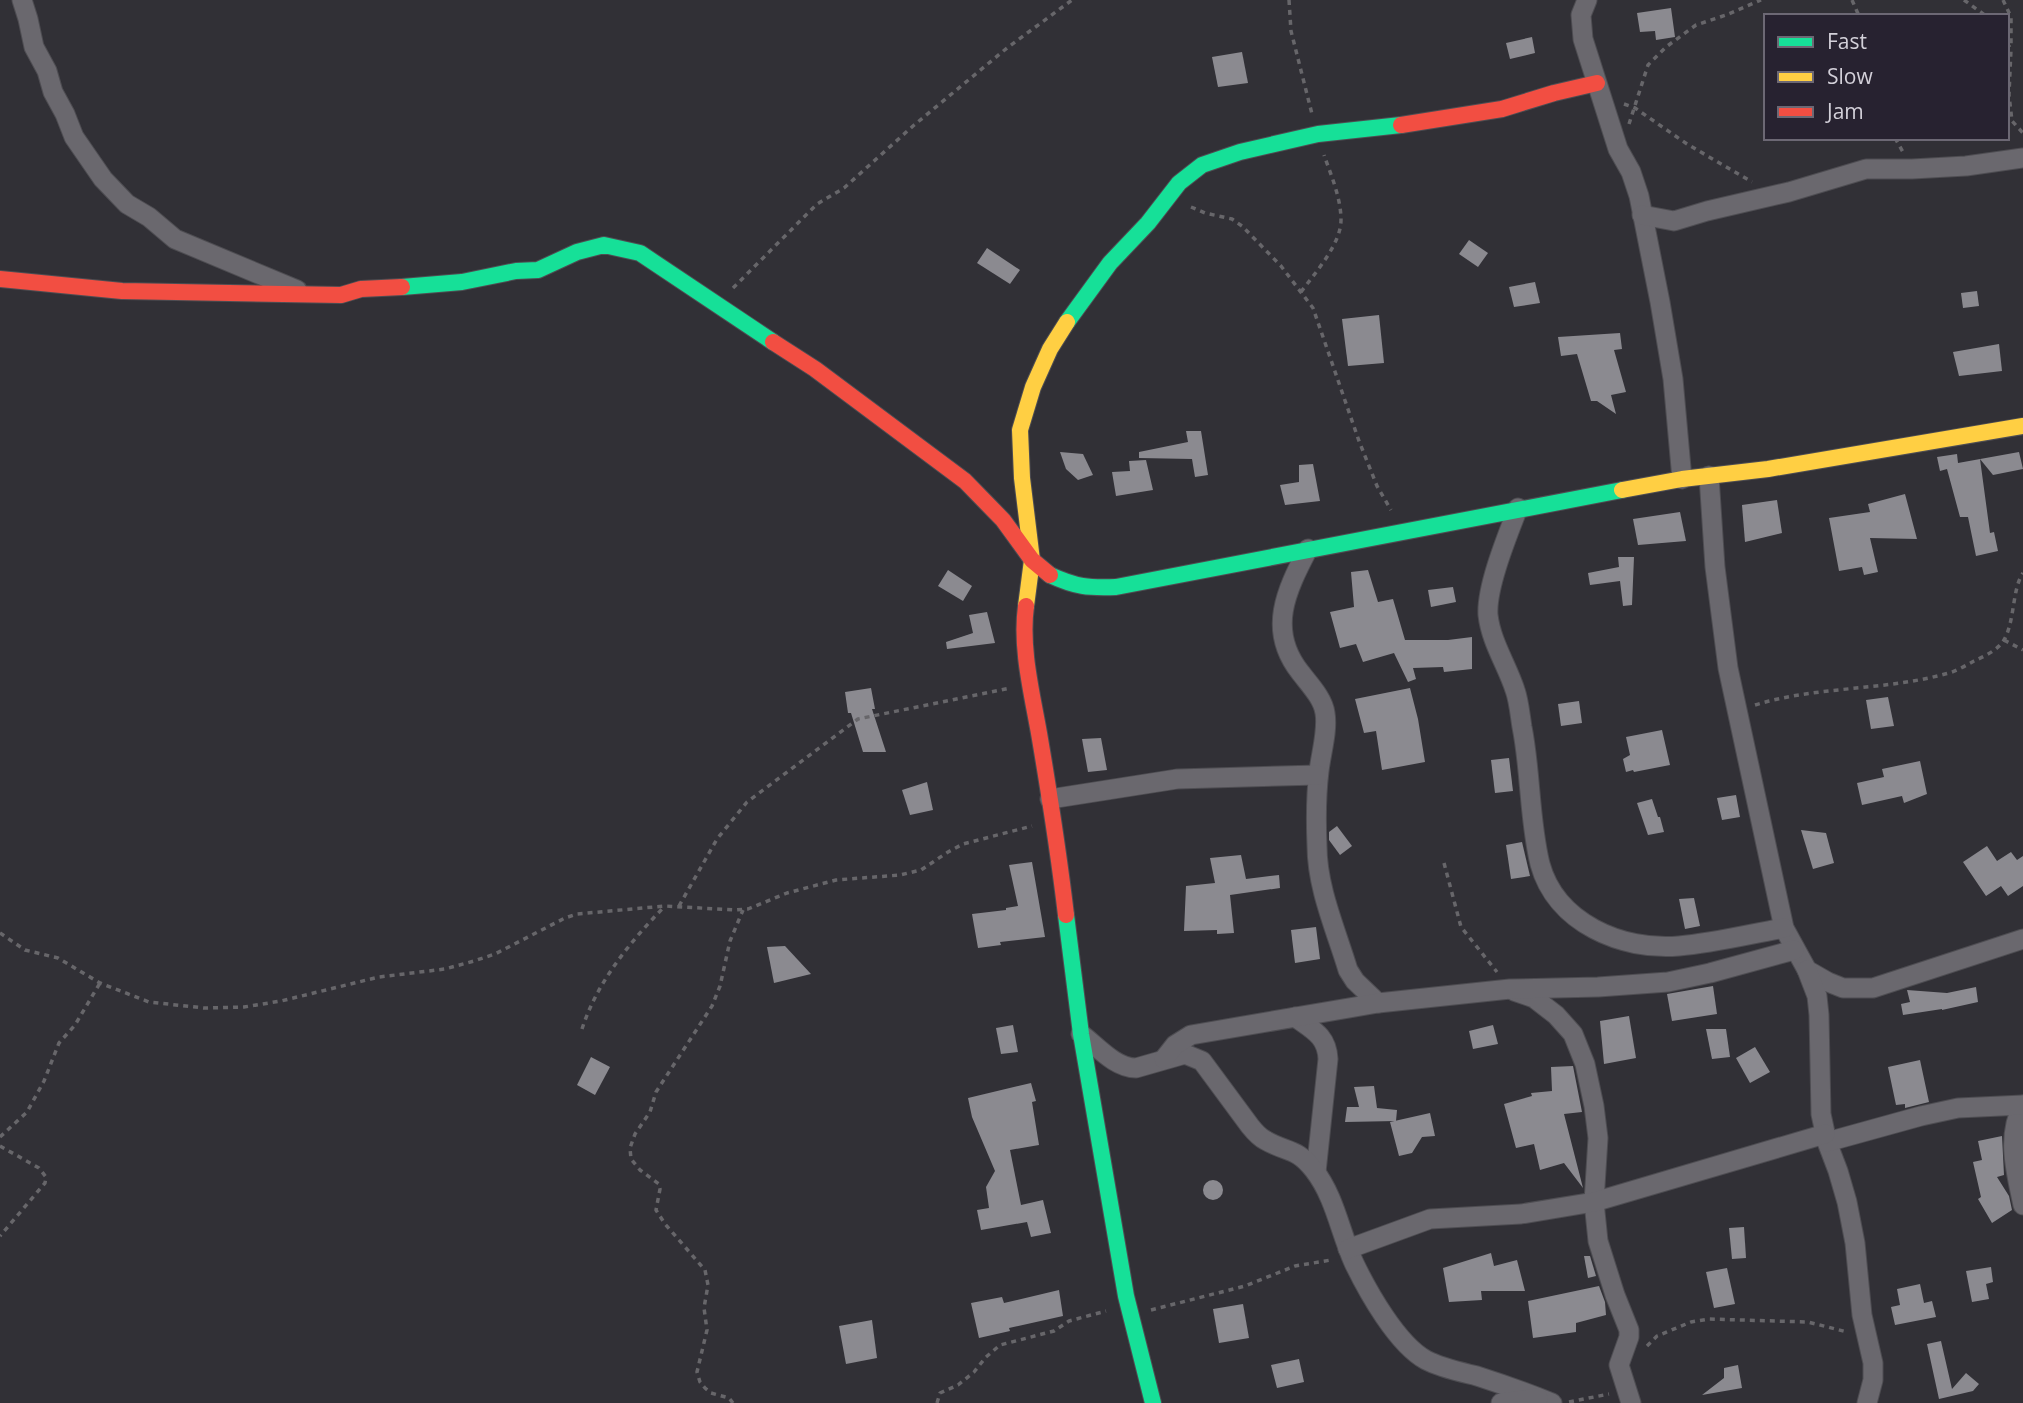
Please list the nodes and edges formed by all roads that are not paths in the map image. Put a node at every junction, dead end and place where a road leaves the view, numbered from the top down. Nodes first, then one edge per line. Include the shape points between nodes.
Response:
1 (22, 0) edge
2 (1587, 0) edge
3 (1599, 88) junction
4 (2023, 158) edge
5 (1642, 215) junction
6 (0, 279) edge
7 (307, 294) junction
8 (2023, 426) edge
9 (1709, 476) junction
10 (1682, 479) junction
11 (1518, 508) junction
12 (1307, 549) junction
13 (1032, 560) junction
14 (1318, 775) junction
15 (1049, 799) junction
16 (1784, 928) junction
17 (2023, 939) edge
18 (1794, 950) junction
19 (1807, 970) junction
20 (1510, 989) junction
21 (1378, 1003) junction
22 (1295, 1017) junction
23 (1081, 1034) junction
24 (1163, 1060) junction
25 (2023, 1105) edge
26 (1826, 1138) junction
27 (2019, 1168) edge
28 (1316, 1172) junction
29 (1594, 1202) junction
30 (2023, 1205) edge
31 (1350, 1253) junction
32 (1630, 1397) edge
33 (1546, 1401) edge
34 (1153, 1403) edge
35 (1501, 1403) edge
36 (1867, 1403) edge

1 - 7 street via 34,47 74,137 127,204 175,239
2 - 3 street via 1581,15 1583,39
3 - 5 street
3 - 13 street via 1554,93 1502,110 1318,134 1202,165 1179,183 1076,307 1033,387 1020,430
4 - 5 street via 1966,166 1866,169 1674,221
5 - 10 street via 1673,379
6 - 7 street via 122,291
7 - 13 street via 341,295 538,270 604,245 640,253 815,369 944,464 1003,520
8 - 9 street
9 - 10 street
9 - 16 street via 1728,668
10 - 11 street
11 - 12 street
11 - 16 street via 1492,586 1488,613 1516,691 1541,866 1560,904 1578,921 1606,935 1650,947 1705,943
12 - 13 street via 1092,588 1072,585
12 - 14 street via 1286,594 1282,637 1291,661 1326,714
13 - 15 street via 1024,618
14 - 15 street via 1177,779
14 - 21 street via 1317,847 1323,888 1348,970
15 - 23 street
16 - 18 street
17 - 19 street via 1872,988 1843,988
18 - 19 street
18 - 20 street via 1668,982
19 - 26 street via 1819,1015 1821,1114
20 - 21 street
20 - 29 street via 1534,998 1573,1034 1594,1106 1598,1138
21 - 22 street
22 - 24 street via 1185,1037
22 - 28 street via 1328,1048
23 - 24 street via 1124,1066 1136,1068
23 - 34 street via 1128,1305
24 - 28 street via 1185,1054 1202,1061 1259,1135 1298,1153
25 - 26 street via 1958,1108
25 - 27 street via 2014,1130
26 - 29 street
26 - 36 street via 1855,1243 1862,1315 1874,1372
27 - 30 street
28 - 31 street
29 - 31 street via 1521,1214 1430,1219
29 - 32 street via 1598,1241 1629,1330 1619,1365
31 - 33 street via 1377,1306 1420,1356
33 - 35 street

